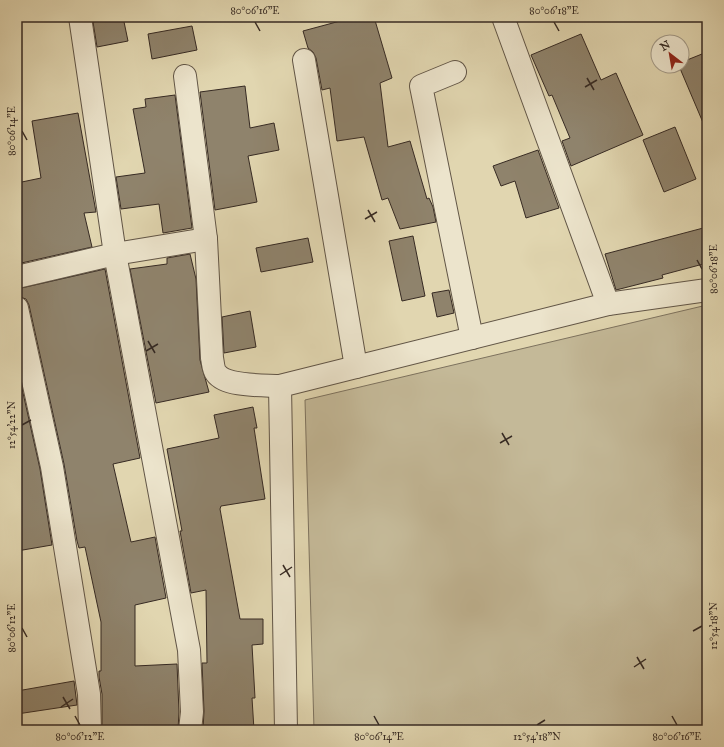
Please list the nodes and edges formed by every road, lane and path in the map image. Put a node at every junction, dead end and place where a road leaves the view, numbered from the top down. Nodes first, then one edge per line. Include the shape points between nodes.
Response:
1 (80, 17) edge
2 (503, 17) edge
3 (304, 60) dead end
4 (455, 72) dead end
5 (185, 76) dead end
6 (206, 239) junction
7 (115, 254) junction
8 (17, 277) edge
9 (707, 290) edge
10 (608, 304) junction
11 (17, 308) edge
12 (472, 338) junction
13 (356, 367) junction
14 (280, 386) junction
15 (90, 730) edge
16 (190, 730) edge
17 (286, 730) edge

1 - 7 street
2 - 10 street
3 - 13 street
4 - 12 street via 421,86
5 - 6 street
6 - 7 street
6 - 14 street via 212,358 215,372 223,380 235,383
7 - 8 street
7 - 16 street via 189,650 192,712
9 - 10 street
10 - 12 street
11 - 15 street via 52,468 89,694
12 - 13 street
13 - 14 street
14 - 17 street

